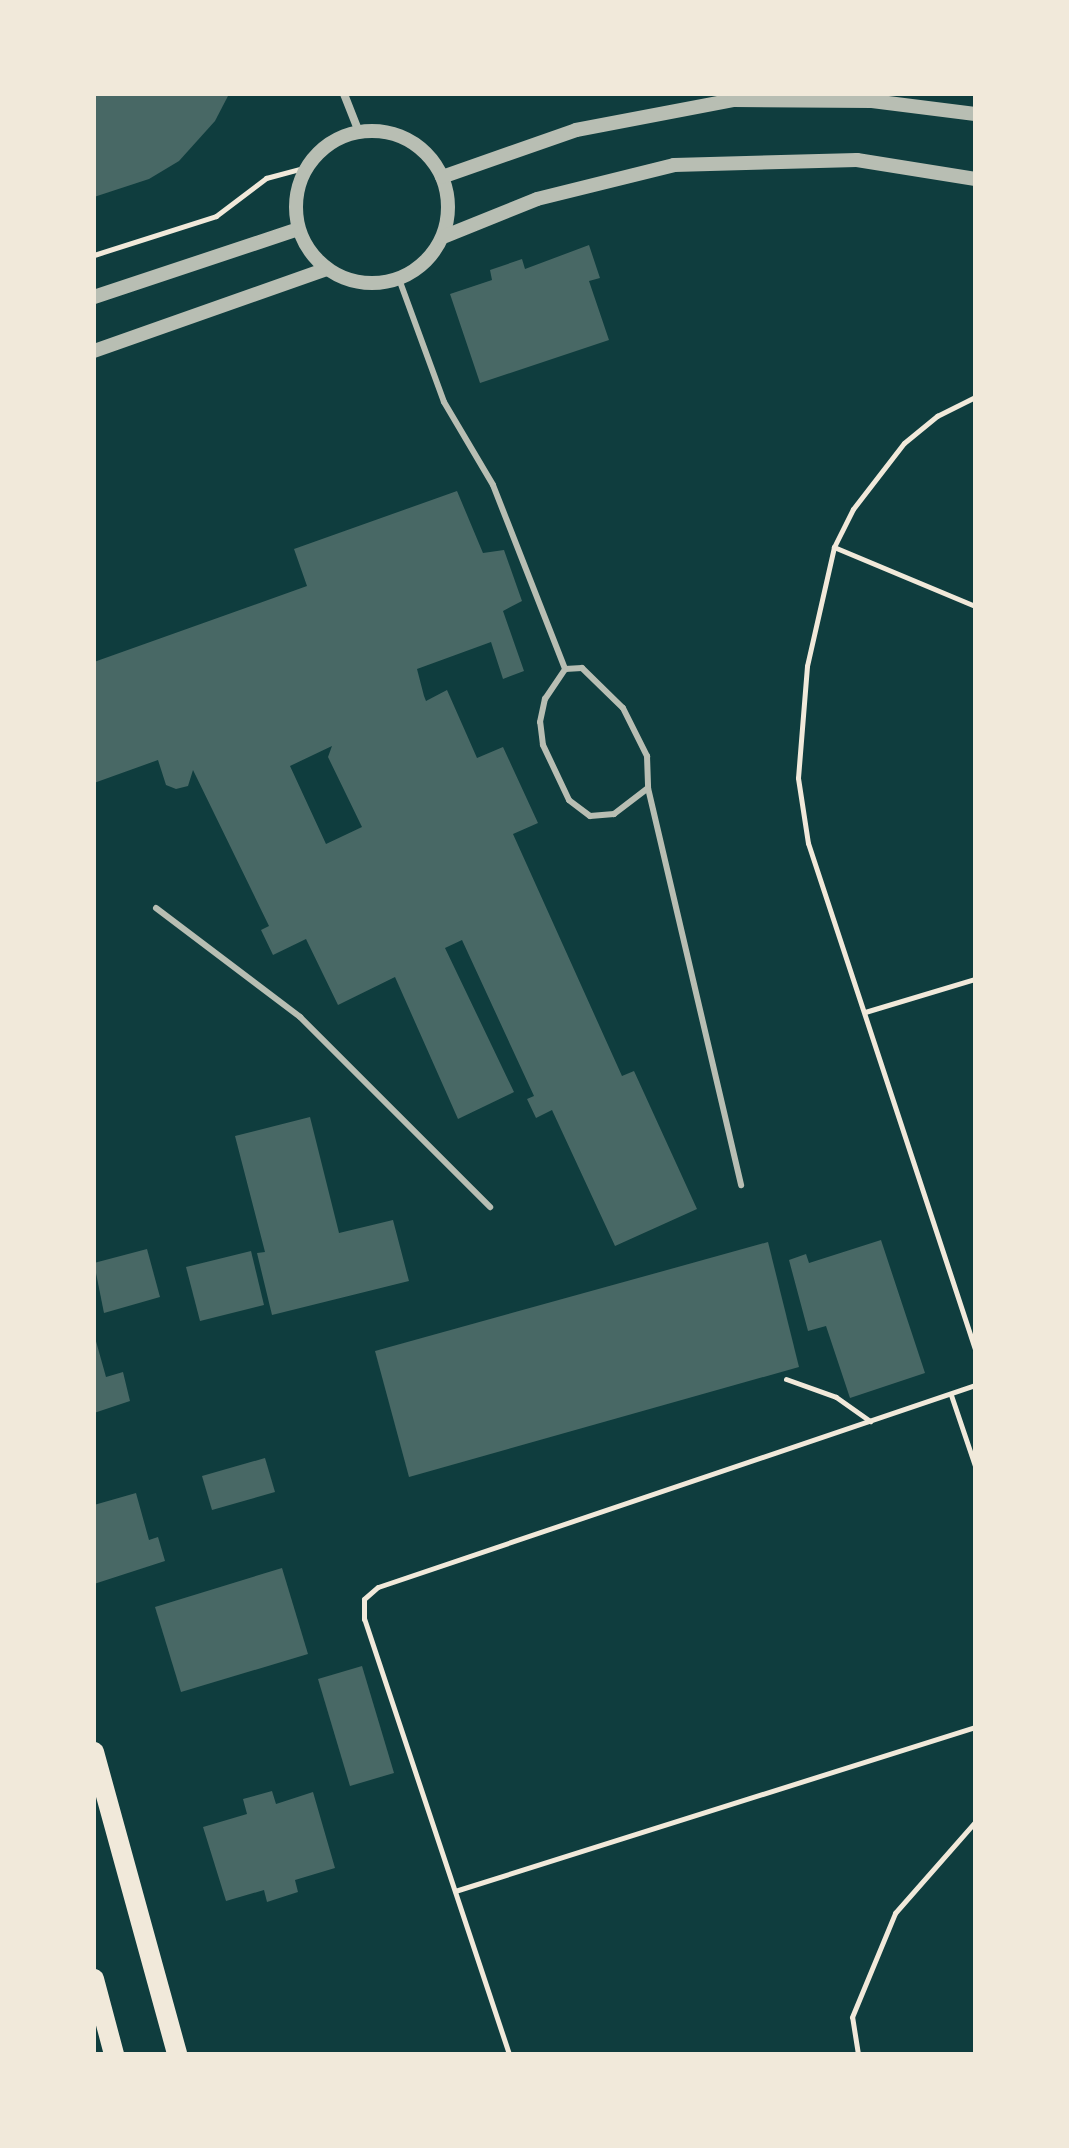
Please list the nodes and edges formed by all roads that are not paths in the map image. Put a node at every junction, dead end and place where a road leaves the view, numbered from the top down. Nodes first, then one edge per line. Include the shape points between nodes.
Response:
1 (344, 94) edge
2 (975, 114) edge
3 (359, 132) junction
4 (442, 177) junction
5 (975, 179) edge
6 (298, 229) junction
7 (443, 237) junction
8 (327, 269) junction
9 (399, 279) junction
10 (94, 297) edge
11 (94, 351) edge
12 (565, 669) junction
13 (648, 788) junction
14 (156, 908) dead end
15 (741, 1185) dead end
16 (490, 1207) dead end
17 (94, 1752) edge
18 (94, 1979) edge
19 (114, 2054) edge
20 (177, 2054) edge

1 - 3 street
2 - 4 street via 872,101 734,100 576,130
3 - 4 street via 379,131 417,145
3 - 6 street via 329,144 307,167 295,207
4 - 7 street via 448,197
5 - 7 street via 857,160 674,165 537,199
6 - 8 street
6 - 10 street
7 - 9 street via 425,262
8 - 9 street via 361,283
8 - 11 street
9 - 12 lane via 444,402 493,485
12 - 13 lane via 582,668 596,676 623,708 647,756
12 - 13 lane via 545,699 540,722 543,745 569,800 590,816 614,814
13 - 15 lane
14 - 16 lane via 300,1017
17 - 20 main road
18 - 19 main road

